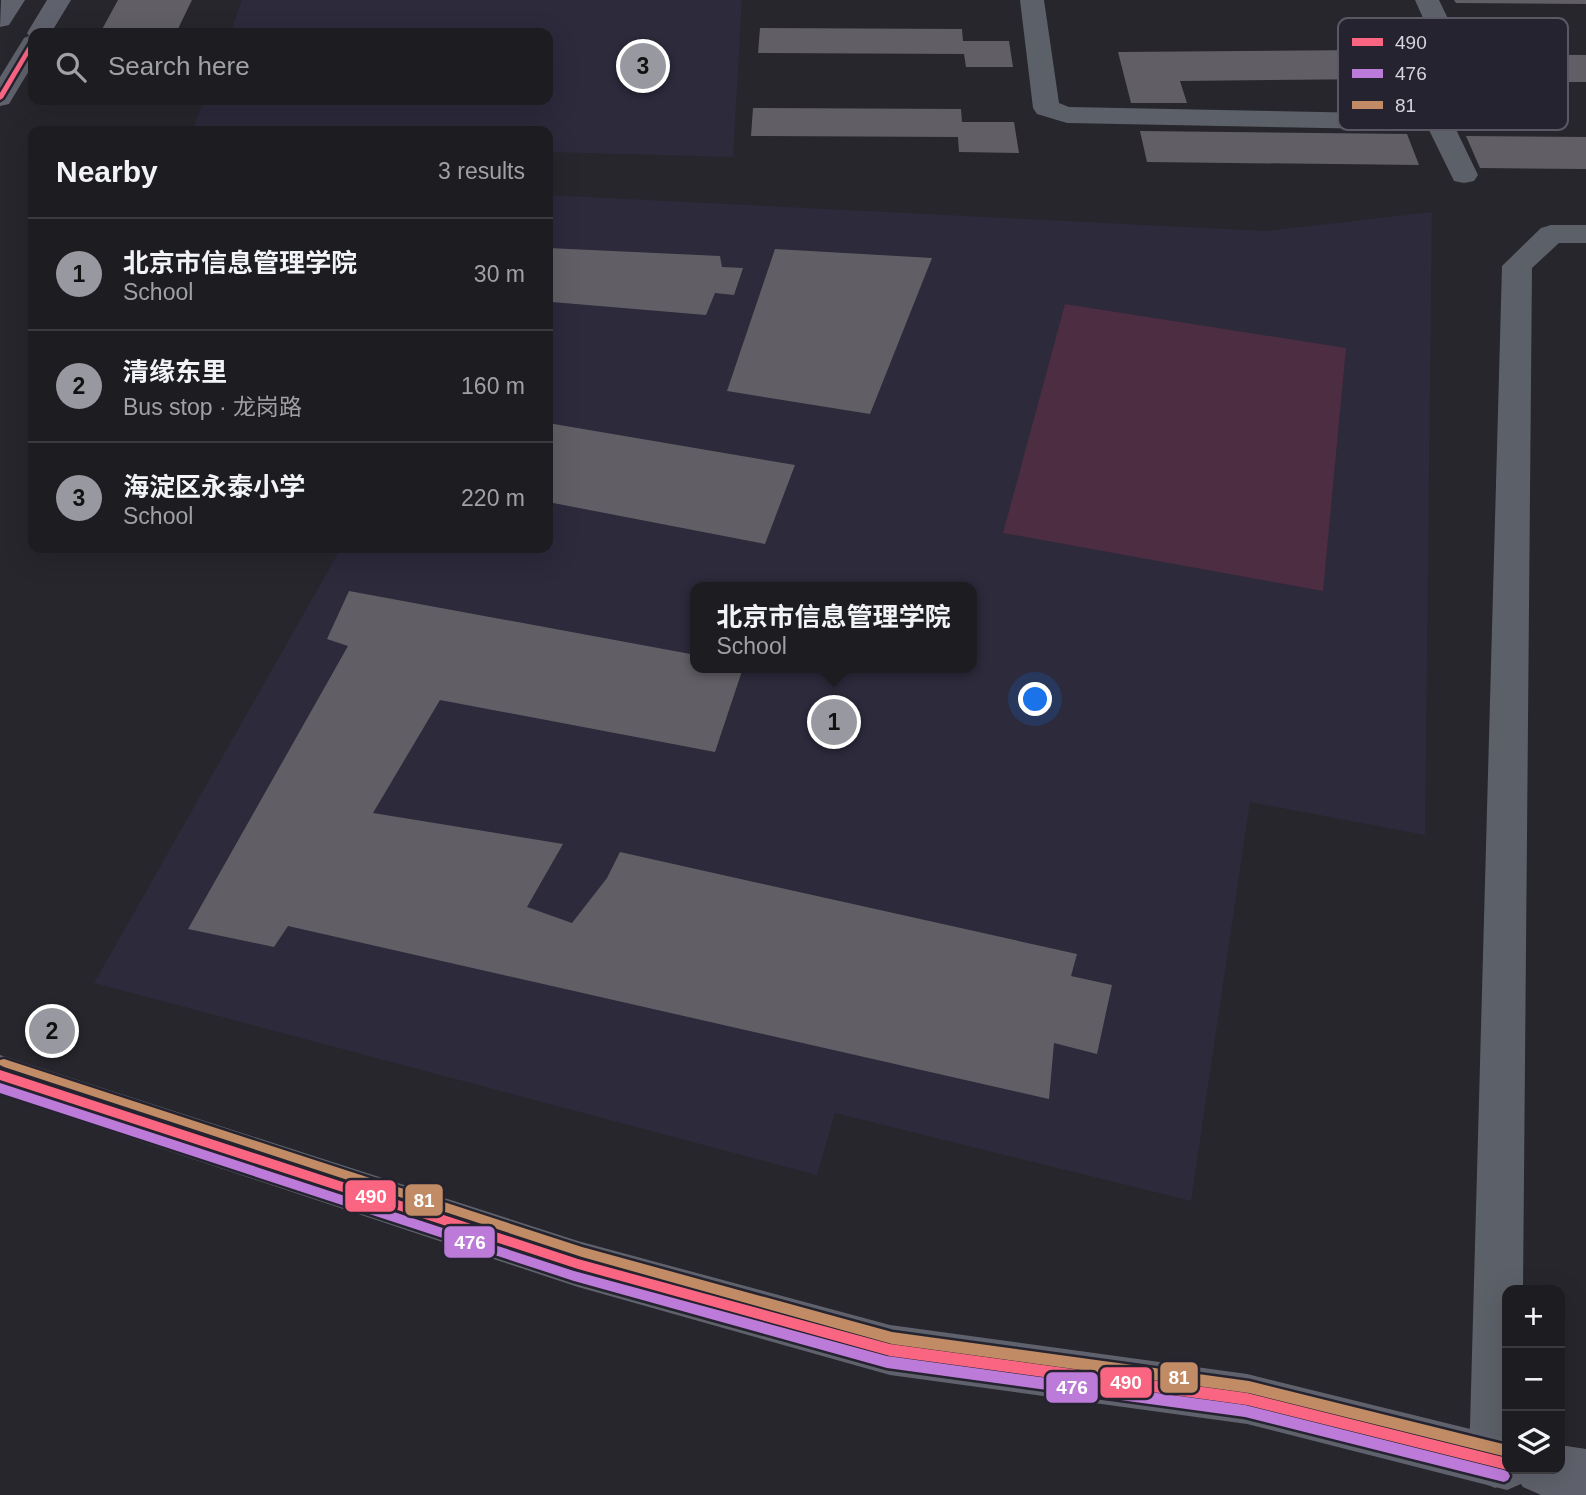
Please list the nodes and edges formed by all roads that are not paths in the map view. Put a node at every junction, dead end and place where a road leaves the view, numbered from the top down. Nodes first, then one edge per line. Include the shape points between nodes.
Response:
1 (13, 0) edge
2 (59, 0) edge
3 (1032, 0) edge
4 (1427, 0) edge
5 (1436, 18) edge
6 (0, 20) edge
7 (42, 28) edge
8 (28, 51) edge
9 (0, 98) edge
10 (1338, 120) edge
11 (1445, 130) edge
12 (1465, 175) dead end
13 (1586, 234) edge
14 (0, 1075) edge
15 (1515, 1411) edge
16 (1502, 1462) edge
17 (1565, 1472) edge
18 (1586, 1475) edge

1 - 6 main road
2 - 7 main road
3 - 10 street via 1046,107 1067,115
4 - 5 street
8 - 9 main road
11 - 12 street
13 - 15 street via 1551,234 1517,266
14 - 16 main road via 578,1264 890,1350 1247,1399
17 - 18 main road

